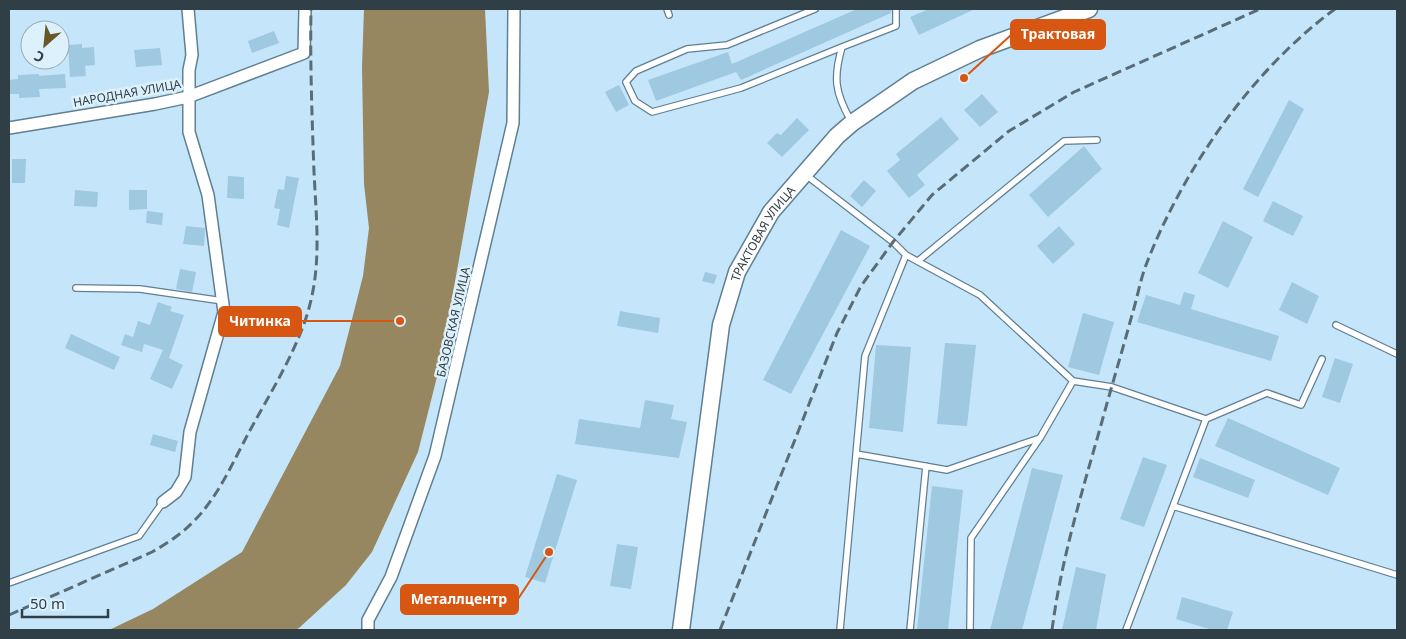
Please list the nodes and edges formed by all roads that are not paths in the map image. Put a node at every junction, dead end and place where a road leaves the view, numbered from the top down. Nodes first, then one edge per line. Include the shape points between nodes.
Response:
1 (188, 9) edge
2 (305, 9) edge
3 (514, 9) edge
4 (814, 9) edge
5 (896, 9) edge
6 (1089, 9) edge
7 (842, 47) junction
8 (188, 96) junction
9 (852, 123) junction
10 (9, 128) edge
11 (1097, 140) dead end
12 (804, 173) junction
13 (906, 254) junction
14 (918, 261) junction
15 (76, 288) dead end
16 (223, 301) junction
17 (1336, 325) dead end
18 (1397, 354) edge
19 (1322, 359) dead end
20 (1073, 380) junction
21 (1206, 419) junction
22 (1040, 438) junction
23 (856, 454) junction
24 (926, 466) junction
25 (163, 502) joint
26 (1173, 506) junction
27 (1397, 575) edge
28 (9, 583) edge
29 (368, 630) edge
30 (681, 630) edge
31 (840, 630) edge
32 (910, 630) edge
33 (970, 630) edge
34 (1126, 630) edge

1 - 8 street via 192,55 188,70
2 - 8 street, НАРОДНАЯ УЛИЦА via 304,54
3 - 29 street, БАЗОВСКАЯ УЛИЦА via 513,123 438,447 391,577 368,620
4 - 7 lane via 727,45 687,49 636,71 626,82 635,101 652,112 741,88
5 - 7 lane via 896,26
6 - 9 main road, ТРАКТОВАЯ УЛИЦА via 980,49 913,81
7 - 9 lane via 836,87
8 - 10 street, НАРОДНАЯ УЛИЦА
8 - 16 street via 189,132 208,195
9 - 12 main road, ТРАКТОВАЯ УЛИЦА
11 - 14 lane via 1064,141
12 - 13 lane
12 - 30 main road, ТРАКТОВАЯ УЛИЦА via 771,212 737,272 721,325
13 - 14 lane
13 - 23 lane via 866,356
14 - 20 lane via 980,295
15 - 16 lane via 140,289
16 - 25 street via 224,312 190,432 185,477 176,492
17 - 18 lane
19 - 21 lane via 1302,405 1267,393
20 - 21 lane via 1112,387
20 - 22 lane
21 - 26 lane
22 - 24 lane via 947,470
22 - 33 lane via 971,538
23 - 24 lane
23 - 31 lane
24 - 32 lane
25 - 28 lane via 139,536
26 - 27 lane
26 - 34 lane

